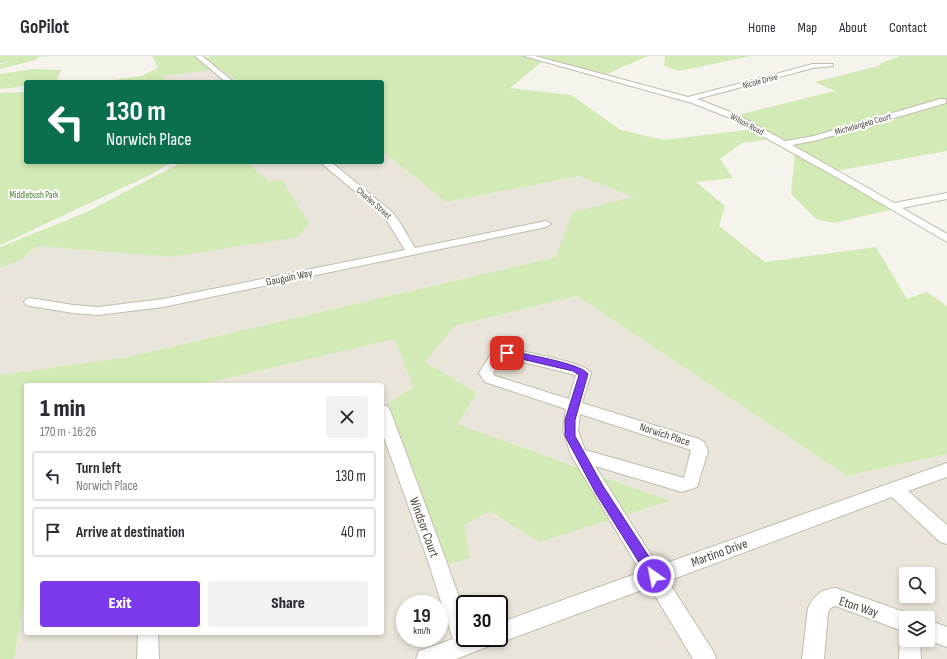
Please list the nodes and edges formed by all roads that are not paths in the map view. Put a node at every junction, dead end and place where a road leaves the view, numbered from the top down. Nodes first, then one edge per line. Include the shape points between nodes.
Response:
1 (198, 56) edge
2 (527, 56) edge
3 (831, 65) dead end
4 (228, 80) edge
5 (689, 99) junction
6 (943, 101) dead end
7 (783, 144) junction
8 (327, 164) edge
9 (947, 196) edge
10 (892, 207) junction
11 (546, 224) dead end
12 (947, 239) edge
13 (412, 252) junction
14 (30, 302) dead end
15 (574, 406) junction
16 (384, 415) edge
17 (579, 455) junction
18 (947, 470) edge
19 (894, 489) junction
20 (947, 536) edge
21 (654, 576) junction
22 (456, 618) edge
23 (899, 620) edge
24 (508, 630) edge
25 (935, 633) edge
26 (148, 635) edge
27 (947, 637) edge
28 (460, 647) edge
29 (910, 647) edge
30 (148, 659) edge
31 (427, 659) edge
32 (705, 659) edge
33 (813, 659) edge
34 (910, 659) edge

1 - 4 street
2 - 5 street, Wilson Road
3 - 5 street, Nicole Drive via 813,66
5 - 7 street, Wilson Road via 733,116
6 - 7 street, Michelangelo Court via 815,138
7 - 10 street, Wilson Road
8 - 13 street, Charles Street via 388,214
9 - 10 street
10 - 12 street, Wilson Road
11 - 13 street, Gauguin Way
13 - 14 street, Gauguin Way via 156,304 98,311
15 - 15 street, Norwich Place via 584,374 576,369 507,353 499,354 486,373 490,379 500,383
15 - 17 street, Norwich Place via 570,420 570,436
15 - 17 street, Norwich Place via 693,443 700,451 691,482 682,485
16 - 22 street, Windsor Court
17 - 21 street, Norwich Place
18 - 19 street, Martino Drive
19 - 20 street
19 - 21 street, Martino Drive
21 - 24 street, Martino Drive
21 - 32 street, Norwich Place
23 - 33 street, Eton Way via 836,597 827,598 818,608
25 - 27 street
26 - 30 street
28 - 31 street
29 - 34 street

